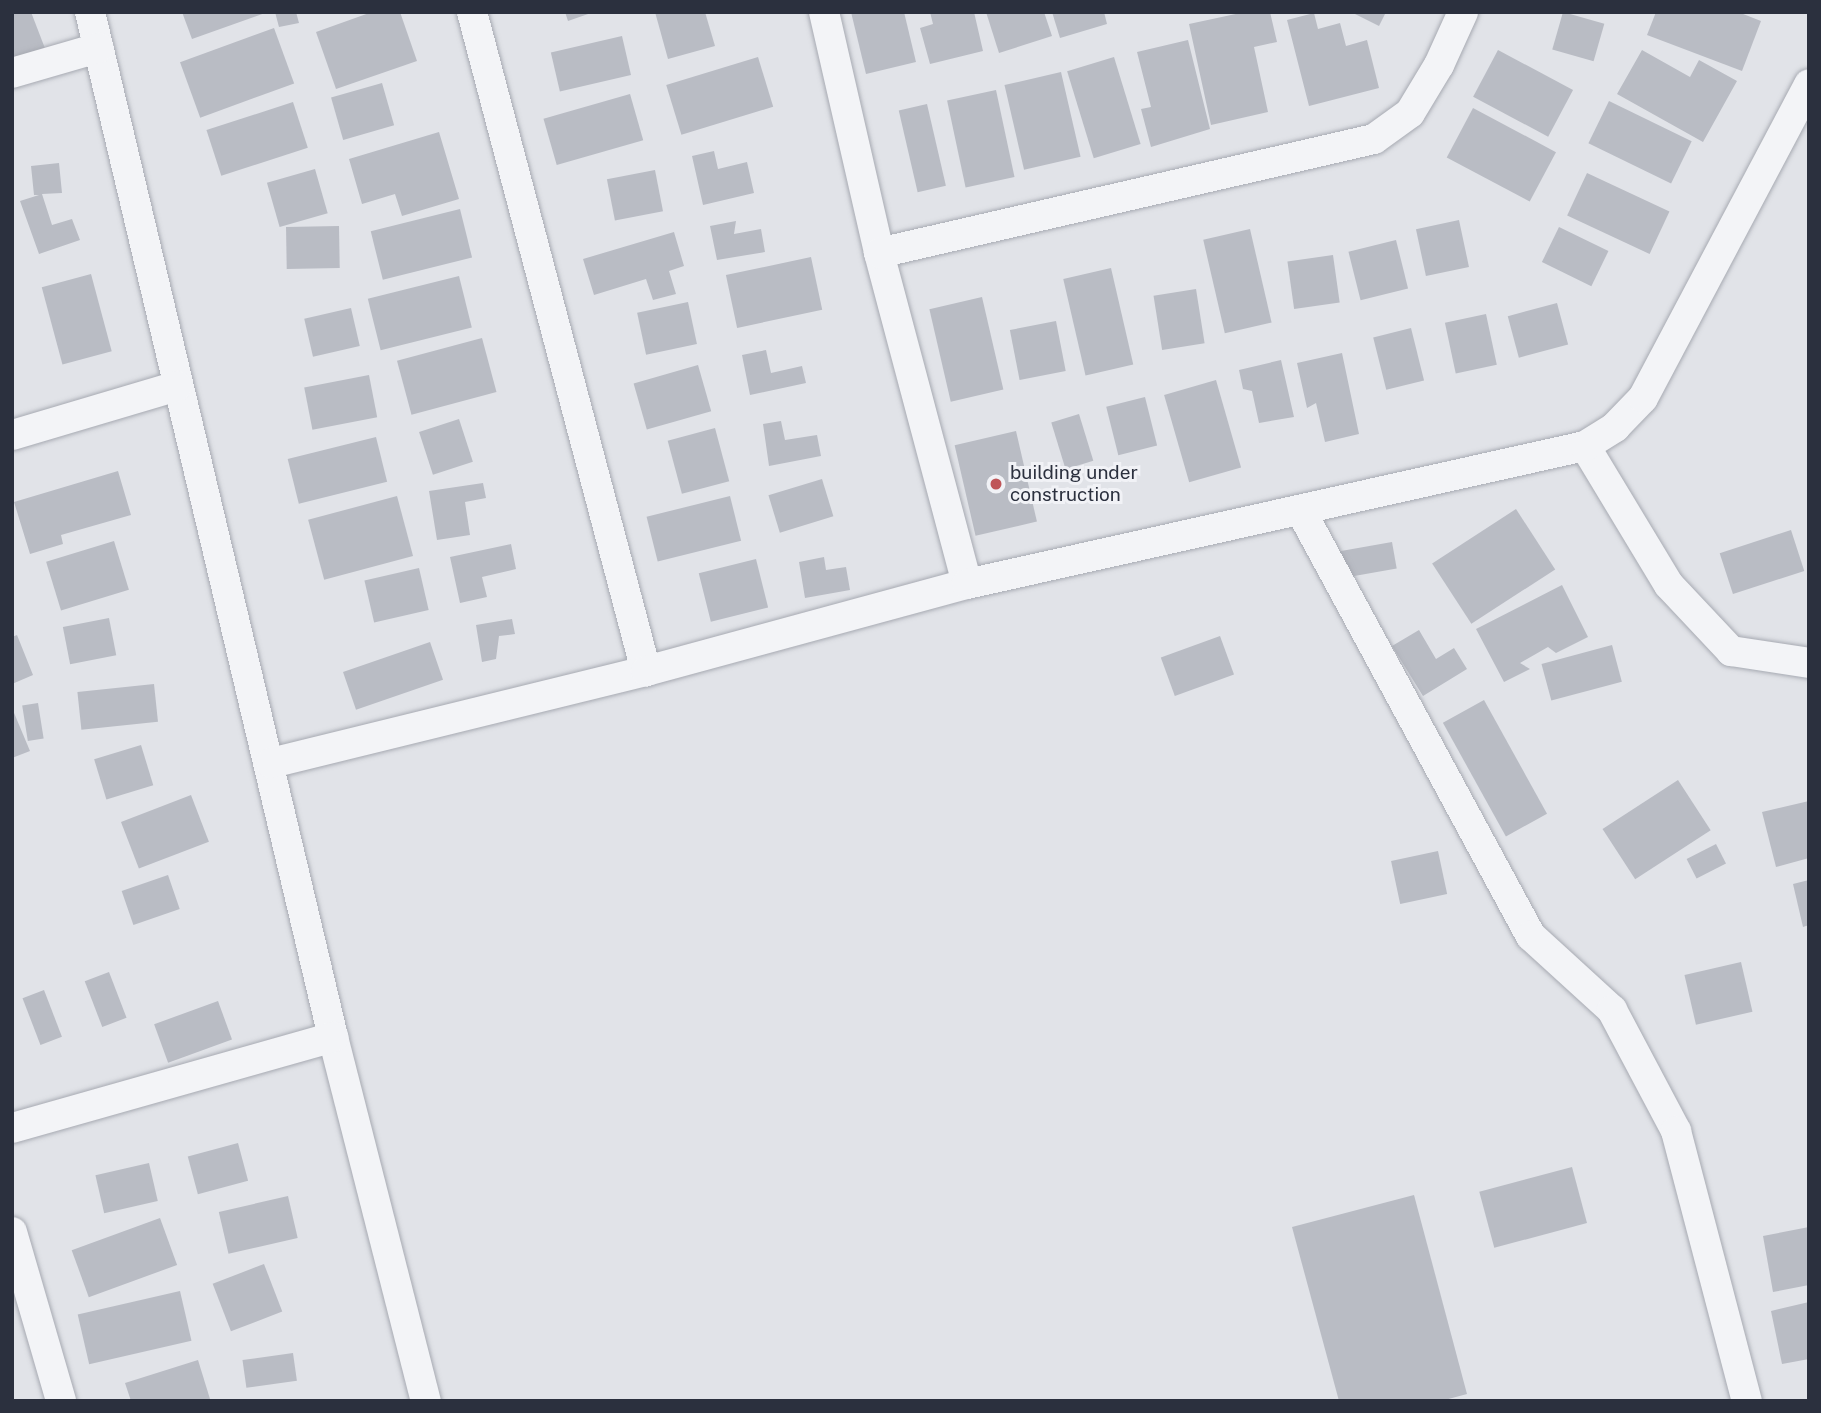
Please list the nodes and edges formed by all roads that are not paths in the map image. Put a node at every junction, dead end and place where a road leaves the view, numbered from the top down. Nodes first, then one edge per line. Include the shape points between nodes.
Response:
1 (90, 12) edge
2 (472, 12) edge
3 (824, 12) edge
4 (1463, 12) edge
5 (98, 48) junction
6 (12, 73) edge
7 (1809, 84) edge
8 (879, 253) junction
9 (177, 386) junction
10 (12, 435) edge
11 (1585, 446) junction
12 (1301, 511) junction
13 (967, 584) junction
14 (1809, 663) edge
15 (646, 671) junction
16 (271, 763) junction
17 (333, 1037) junction
18 (12, 1128) edge
19 (12, 1232) edge
20 (61, 1401) edge
21 (426, 1401) edge
22 (1747, 1401) edge

1 - 5 street
2 - 15 street
3 - 8 street
4 - 8 street via 1410,113 1374,139
5 - 6 street
5 - 9 street
7 - 11 street via 1643,398 1615,427
8 - 13 street
9 - 10 street
9 - 16 street
11 - 12 street
11 - 14 street via 1669,585 1731,651
12 - 13 street
12 - 22 street via 1531,936 1612,1010 1676,1131
13 - 15 street
15 - 16 street
16 - 17 street
17 - 18 street
17 - 21 street
19 - 20 street

